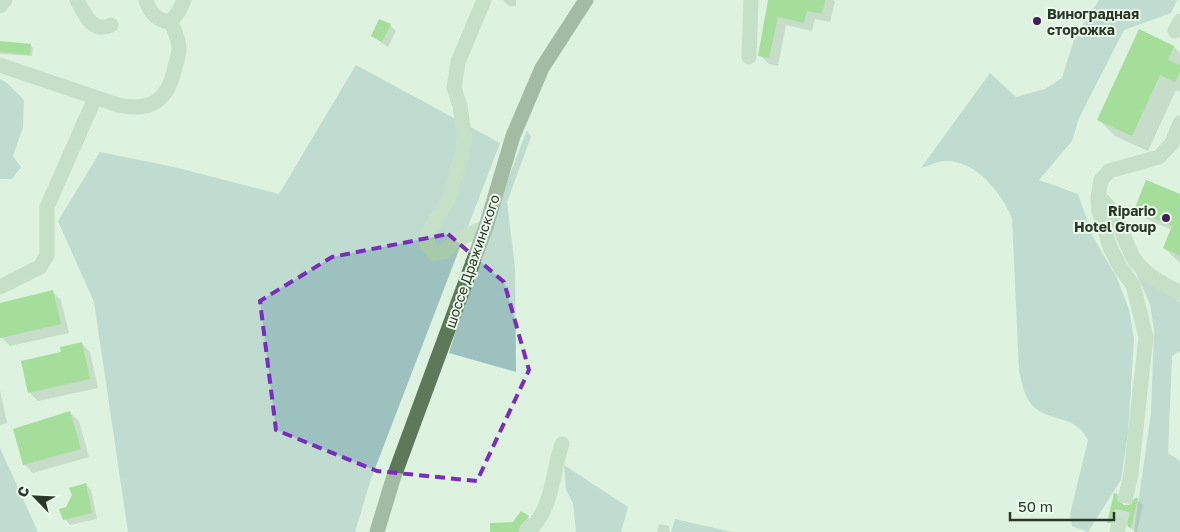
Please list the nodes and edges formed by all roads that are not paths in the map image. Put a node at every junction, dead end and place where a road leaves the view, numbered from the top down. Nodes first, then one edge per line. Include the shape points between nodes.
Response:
1 (5, 0) edge
2 (77, 0) edge
3 (146, 0) edge
4 (184, 0) edge
5 (484, 0) edge
6 (586, 0) edge
7 (750, 0) edge
8 (0, 6) edge
9 (171, 22) junction
10 (111, 25) dead end
11 (749, 57) dead end
12 (0, 65) edge
13 (94, 98) junction
14 (1180, 124) edge
15 (1098, 197) junction
16 (486, 227) junction
17 (0, 287) edge
18 (1180, 293) edge
19 (562, 444) dead end
20 (1126, 496) tunnel mouth
21 (377, 532) edge
22 (527, 532) edge

1 - 8 street
2 - 10 street via 89,22 99,27
3 - 9 street via 154,15 162,21
4 - 9 street
5 - 16 street via 458,62 454,88 465,140 449,198 428,234 427,245 434,254 444,252 456,240
6 - 16 main road, шоссе Дражинского via 542,68 512,136
7 - 11 street
9 - 13 street via 179,47 173,79 165,94 153,105 136,109
12 - 13 street
13 - 17 street via 47,207 47,255 40,268
14 - 15 street via 1172,143 1159,157 1109,171 1101,180
15 - 18 street via 1115,214 1133,257 1143,270
15 - 20 street via 1110,247 1133,285 1146,337
16 - 21 main road, шоссе Дражинского via 393,478
19 - 22 street via 548,506 538,523

